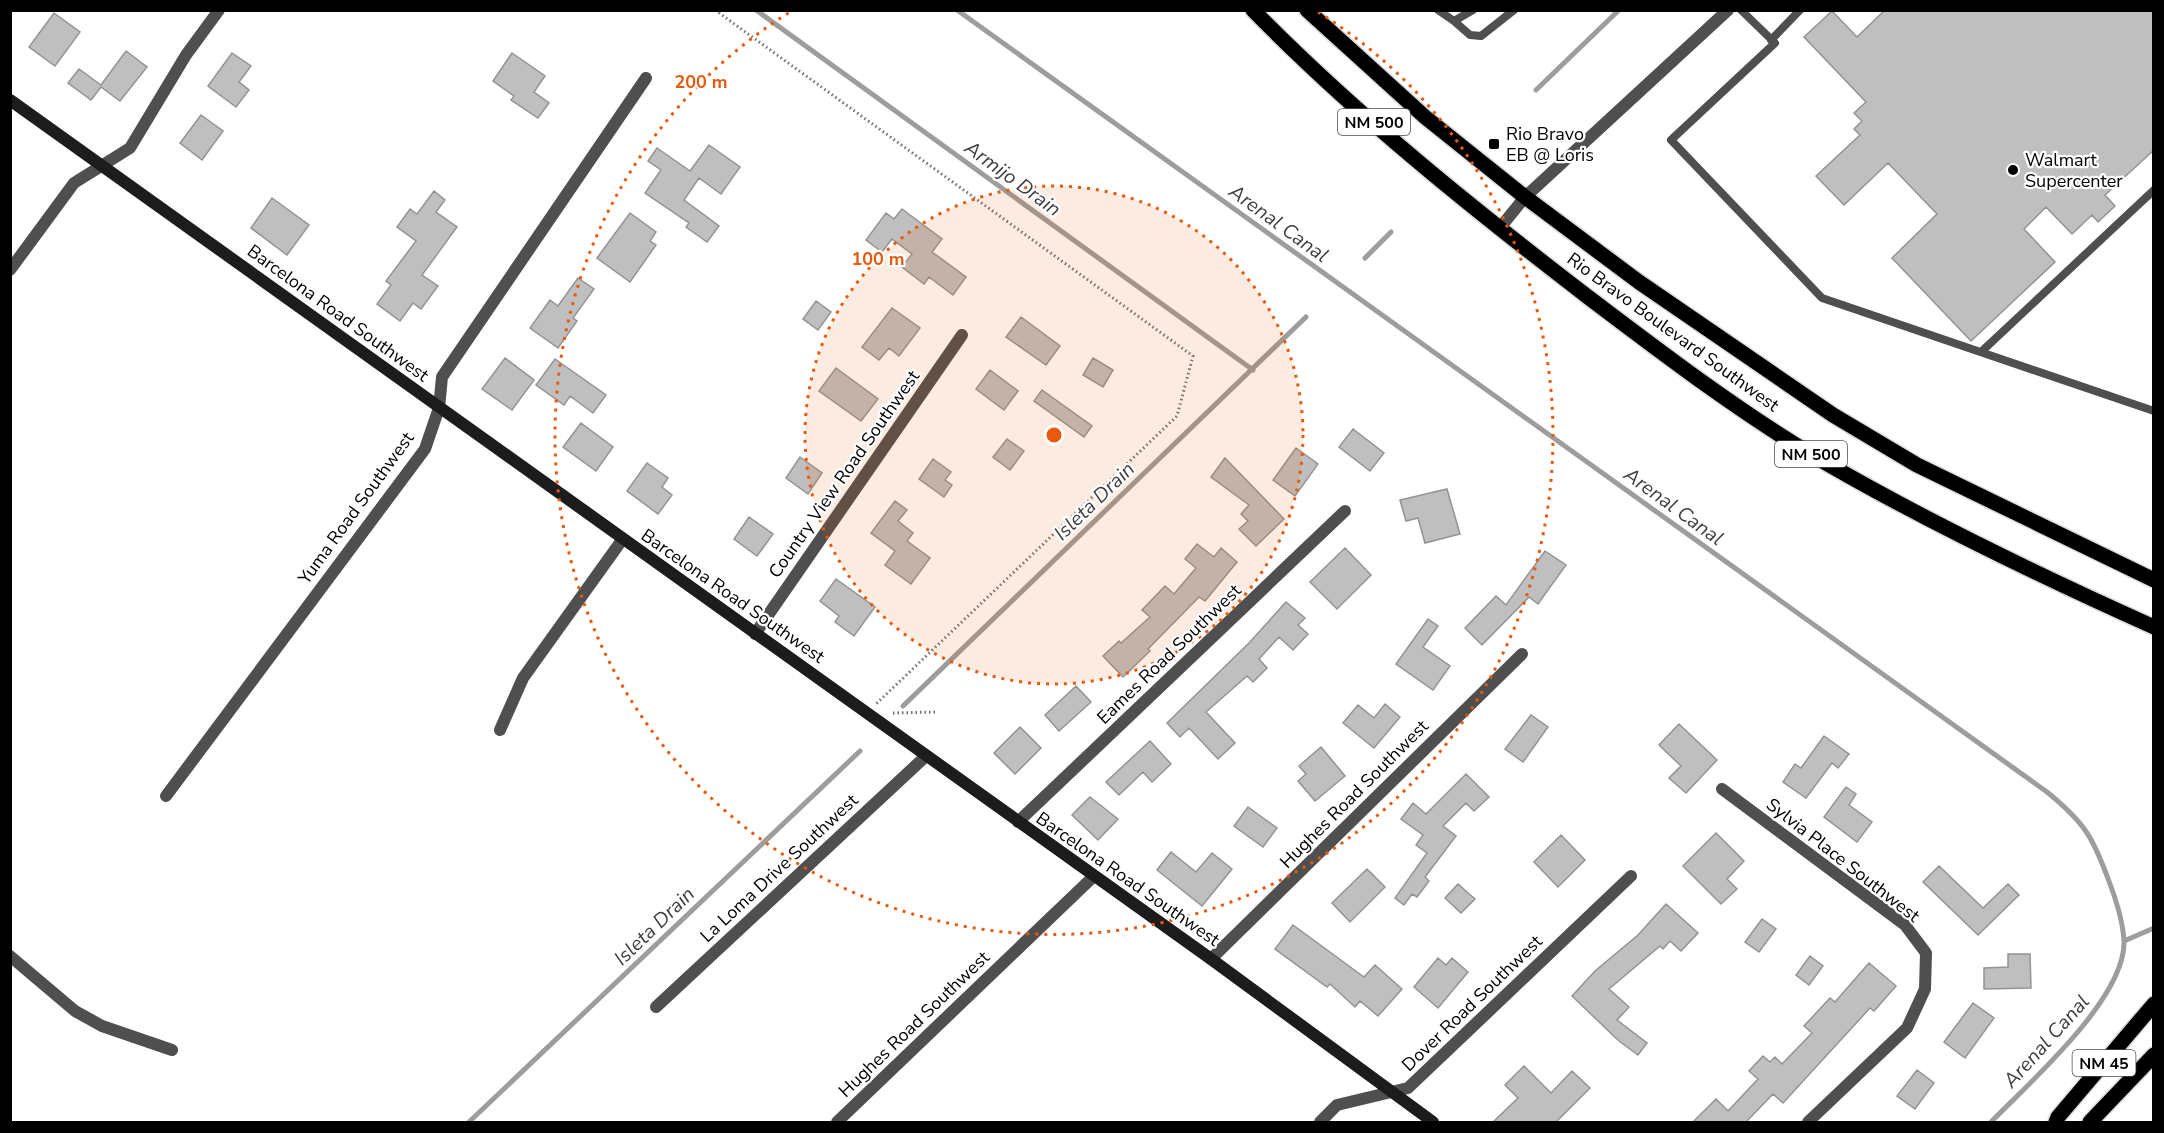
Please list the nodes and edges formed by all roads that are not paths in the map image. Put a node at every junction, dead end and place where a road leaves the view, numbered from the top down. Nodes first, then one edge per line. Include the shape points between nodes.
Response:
1 (219, 10) edge
2 (1253, 10) edge
3 (1306, 10) edge
4 (1438, 10) edge
5 (1473, 10) edge
6 (1514, 10) edge
7 (1728, 10) edge
8 (1741, 10) edge
9 (1800, 10) edge
10 (1454, 21) junction
11 (1771, 40) junction
12 (646, 78) dead end
13 (10, 100) edge
14 (102, 166) junction
15 (2154, 190) edge
16 (1525, 197) junction
17 (1499, 229) junction
18 (10, 270) edge
19 (962, 335) dead end
20 (1981, 352) junction
21 (439, 408) junction
22 (2154, 411) edge
23 (1345, 511) dead end
24 (622, 540) junction
25 (2154, 580) edge
26 (2154, 627) edge
27 (755, 634) junction
28 (1522, 654) dead end
29 (500, 730) dead end
30 (926, 756) junction
31 (1722, 789) dead end
32 (166, 796) dead end
33 (1018, 822) junction
34 (1094, 876) junction
35 (1631, 876) dead end
36 (10, 956) edge
37 (1211, 959) junction
38 (2154, 1004) edge
39 (656, 1007) dead end
40 (172, 1050) dead end
41 (2154, 1055) edge
42 (1391, 1093) junction
43 (837, 1122) edge
44 (1320, 1122) edge
45 (1433, 1122) edge
46 (1808, 1122) edge
47 (2056, 1122) edge
48 (2090, 1122) edge

1 - 14 street via 186,55 130,148
2 - 17 main road, Rio Bravo Boulevard Southwest / NM 500 via 1397,143
3 - 16 main road, Rio Bravo Boulevard Southwest / NM 500 via 1425,117
4 - 10 lane
5 - 10 lane
6 - 10 lane via 1481,36 1470,35
7 - 16 street
8 - 11 lane
9 - 11 lane
11 - 20 lane via 1774,44 1671,140 1822,298
12 - 21 street, Yuma Road Southwest via 442,377
13 - 14 street, Barcelona Road Southwest
14 - 18 street via 74,183
14 - 21 street, Barcelona Road Southwest
15 - 20 lane
16 - 17 street
16 - 25 main road, Rio Bravo Boulevard Southwest / NM 500 via 1640,282 1842,420 1917,465
17 - 26 main road, Rio Bravo Boulevard Southwest / NM 500 via 1681,367 1811,454 1999,555
19 - 27 street, Country View Road Southwest
20 - 22 lane
21 - 24 street, Barcelona Road Southwest
21 - 32 street, Yuma Road Southwest via 425,449
23 - 33 street, Eames Road Southwest
24 - 27 street, Barcelona Road Southwest
24 - 29 street via 524,678
27 - 30 street, Barcelona Road Southwest
28 - 37 street, Hughes Road Southwest
30 - 33 street, Barcelona Road Southwest
30 - 39 street, La Loma Drive Southwest
31 - 46 street, Sylvia Place Southwest via 1905,925 1926,953 1925,989 1906,1028
33 - 34 street, Barcelona Road Southwest
34 - 37 street, Barcelona Road Southwest
34 - 43 street, Hughes Road Southwest
35 - 42 street, Dover Road Southwest via 1408,1088
36 - 40 street via 75,1011 102,1026
37 - 42 street, Barcelona Road Southwest
38 - 47 main road, NM 45
41 - 48 main road, NM 45
42 - 44 street, Dover Road Southwest via 1337,1105
42 - 45 street, Barcelona Road Southwest

